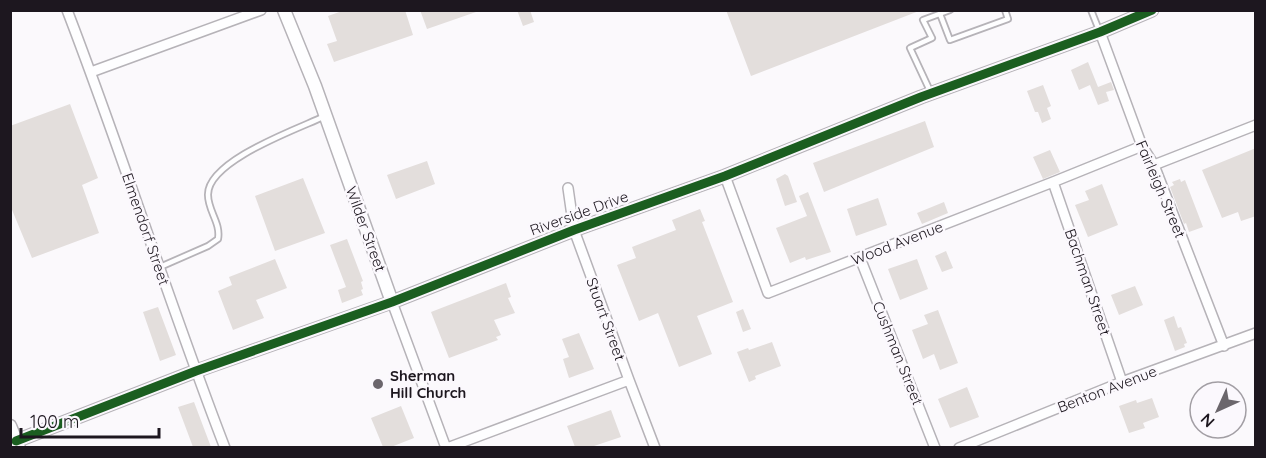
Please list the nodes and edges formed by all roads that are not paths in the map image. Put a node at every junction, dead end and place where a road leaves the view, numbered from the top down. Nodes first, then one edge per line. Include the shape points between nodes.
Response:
1 (67, 10) edge
2 (261, 10) edge
3 (284, 10) edge
4 (950, 10) edge
5 (1005, 10) edge
6 (1091, 10) edge
7 (1152, 10) edge
8 (940, 14) junction
9 (1100, 32) junction
10 (91, 72) junction
11 (931, 93) junction
12 (326, 116) junction
13 (1256, 125) edge
14 (1142, 146) junction
15 (1154, 165) junction
16 (725, 176) junction
17 (1053, 182) junction
18 (568, 188) dead end
19 (574, 230) junction
20 (860, 258) junction
21 (159, 268) junction
22 (392, 302) junction
23 (1256, 333) edge
24 (1224, 346) junction
25 (196, 371) junction
26 (628, 380) junction
27 (1122, 382) junction
28 (10, 426) edge
29 (18, 444) edge
30 (225, 447) edge
31 (446, 447) edge
32 (656, 447) edge
33 (935, 447) edge
34 (959, 447) edge

1 - 10 street, Elmendorf Street
2 - 10 street
3 - 12 street, Wilder Street
4 - 8 lane
5 - 8 lane via 1008,19 951,40
6 - 9 lane
7 - 9 street, Riverside Drive
8 - 11 lane via 923,20 932,38 910,48
9 - 11 street, Riverside Drive
9 - 14 street, Fairleigh Street
10 - 21 street, Elmendorf Street
11 - 16 street, Riverside Drive
12 - 21 lane via 232,161 217,174 207,192 220,230 218,239
12 - 22 street, Wilder Street
13 - 15 street
14 - 15 street, Fairleigh Street
14 - 17 street, Wood Avenue
15 - 24 street, Fairleigh Street
16 - 19 street, Riverside Drive
16 - 20 street, Wood Avenue via 768,293
17 - 20 street, Wood Avenue
17 - 27 street, Bachman Street
18 - 19 street, Stuart Street
19 - 22 street, Riverside Drive
19 - 26 street, Stuart Street
20 - 33 street, Cushman Street
21 - 25 street, Elmendorf Street
22 - 25 street, Riverside Drive
22 - 31 street, Wilder Street
23 - 24 street, Benton Avenue
24 - 27 street, Benton Avenue
25 - 29 street, Riverside Drive
25 - 30 street, Elmendorf Street
26 - 31 street
26 - 32 street, Stuart Street
27 - 34 street, Benton Avenue
28 - 29 street

